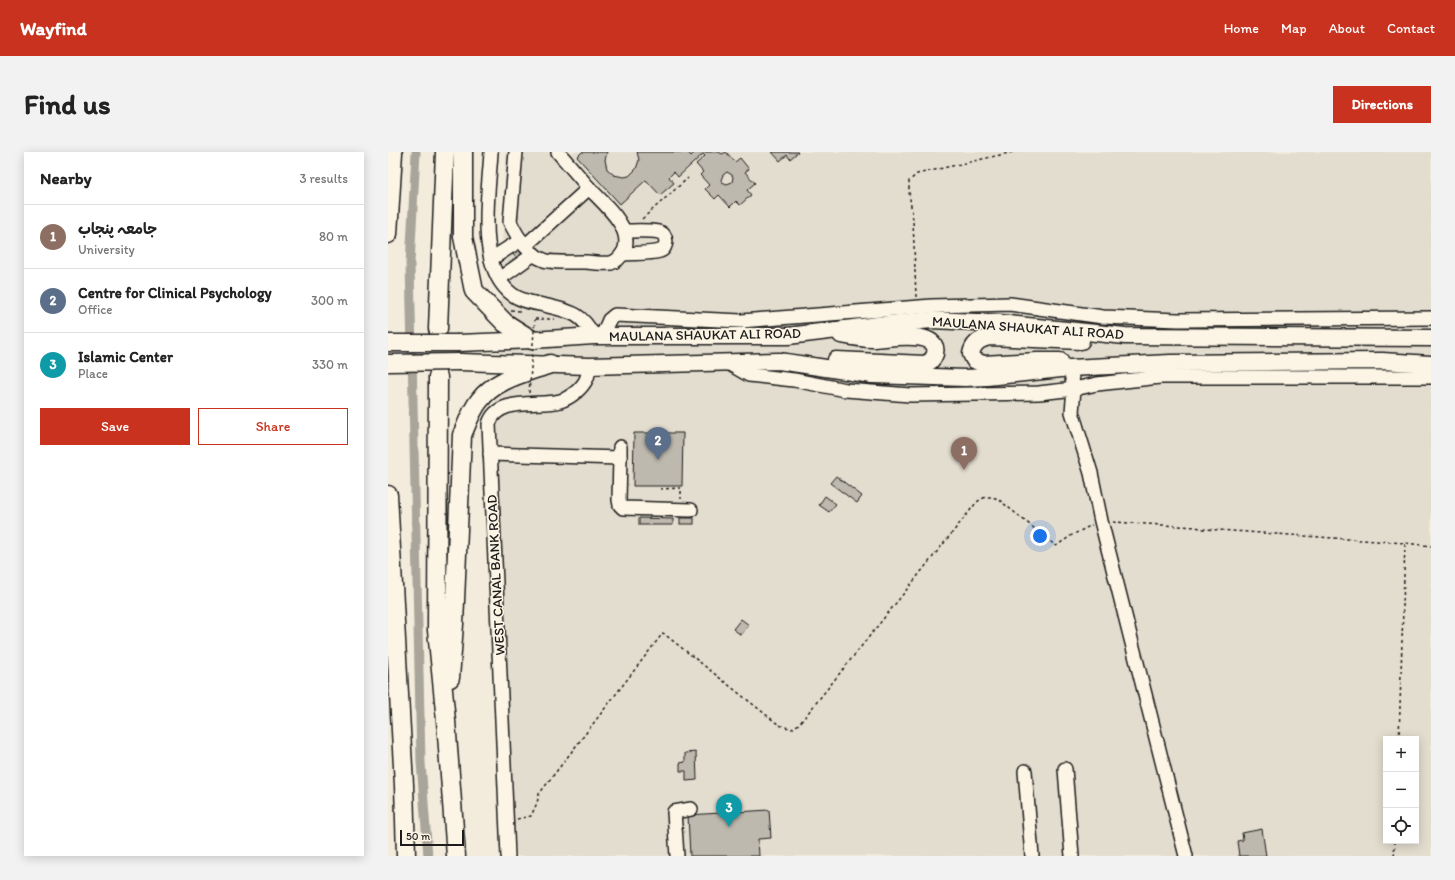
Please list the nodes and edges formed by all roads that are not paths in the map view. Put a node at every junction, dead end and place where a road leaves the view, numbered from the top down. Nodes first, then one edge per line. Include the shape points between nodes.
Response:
1 (393, 152) edge
2 (445, 152) edge
3 (463, 152) edge
4 (491, 152) edge
5 (516, 152) edge
6 (558, 152) edge
7 (589, 188) junction
8 (624, 231) junction
9 (388, 234) edge
10 (527, 247) junction
11 (622, 254) junction
12 (491, 259) junction
13 (499, 279) junction
14 (1431, 318) edge
15 (438, 329) dead end
16 (828, 332) junction
17 (598, 336) junction
18 (1125, 336) junction
19 (1431, 338) edge
20 (532, 340) junction
21 (388, 343) edge
22 (788, 361) junction
23 (388, 363) edge
24 (728, 363) junction
25 (550, 364) junction
26 (1431, 364) edge
27 (590, 366) junction
28 (1116, 366) junction
29 (1070, 368) junction
30 (438, 377) dead end
31 (1431, 377) edge
32 (1074, 389) junction
33 (490, 454) junction
34 (388, 495) edge
35 (686, 510) road end
36 (388, 664) edge
37 (398, 689) junction
38 (446, 721) junction
39 (1064, 769) dead end
40 (1025, 771) dead end
41 (691, 809) dead end
42 (406, 856) edge
43 (456, 856) edge
44 (508, 856) edge
45 (677, 856) edge
46 (1032, 856) edge
47 (1072, 856) edge
48 (1186, 856) edge

1 - 9 highway
2 - 15 highway
3 - 20 highway via 464,237 474,291 505,323
4 - 12 street via 487,225
5 - 10 street via 510,222
6 - 7 street
7 - 8 street via 620,222
7 - 10 street
8 - 11 street via 626,247
8 - 11 street via 660,232 665,237 666,245 660,250
10 - 11 street via 544,260 608,263 618,259
10 - 12 street
10 - 13 street
12 - 13 street
13 - 17 street via 513,295 522,300 570,311
14 - 17 street via 1178,320 1103,317 1010,304 916,307 741,321 616,315 609,320
16 - 17 main road, MAULANA SHAUKAT ALI ROAD via 788,336
16 - 18 main road, MAULANA SHAUKAT ALI ROAD via 932,320 998,323
16 - 22 main road via 871,339 925,338 933,344 935,355 931,361 924,364 806,359
17 - 20 main road, MAULANA SHAUKAT ALI ROAD
18 - 19 main road, MAULANA SHAUKAT ALI ROAD
18 - 28 main road via 1093,341 990,337 978,341 971,354 974,360 983,364 1066,361
20 - 21 main road, MAULANA SHAUKAT ALI ROAD, bridge
22 - 24 main road, MAULANA SHAUKAT ALI ROAD
22 - 29 main road, MAULANA SHAUKAT ALI ROAD via 872,375 958,378
23 - 25 main road, MAULANA SHAUKAT ALI ROAD, bridge
24 - 27 main road, MAULANA SHAUKAT ALI ROAD
24 - 32 street via 749,375 846,390 902,395 1039,394
25 - 27 main road, MAULANA SHAUKAT ALI ROAD
25 - 38 highway via 506,380 487,392 470,415 462,435 454,624
26 - 28 main road, MAULANA SHAUKAT ALI ROAD via 1382,361
27 - 33 street, WEST CANAL BANK ROAD via 589,376 583,386 568,398 516,405 496,412 489,424
28 - 29 main road, MAULANA SHAUKAT ALI ROAD
29 - 32 street
30 - 38 highway via 437,630
31 - 32 street via 1160,377
32 - 48 street via 1072,412 1087,462 1096,468 1106,510 1101,519
33 - 35 street via 620,452 619,500 623,508
33 - 44 street, WEST CANAL BANK ROAD
34 - 37 highway
36 - 37 highway
37 - 42 highway
38 - 43 highway
39 - 47 street
40 - 46 street
41 - 45 street via 674,812

